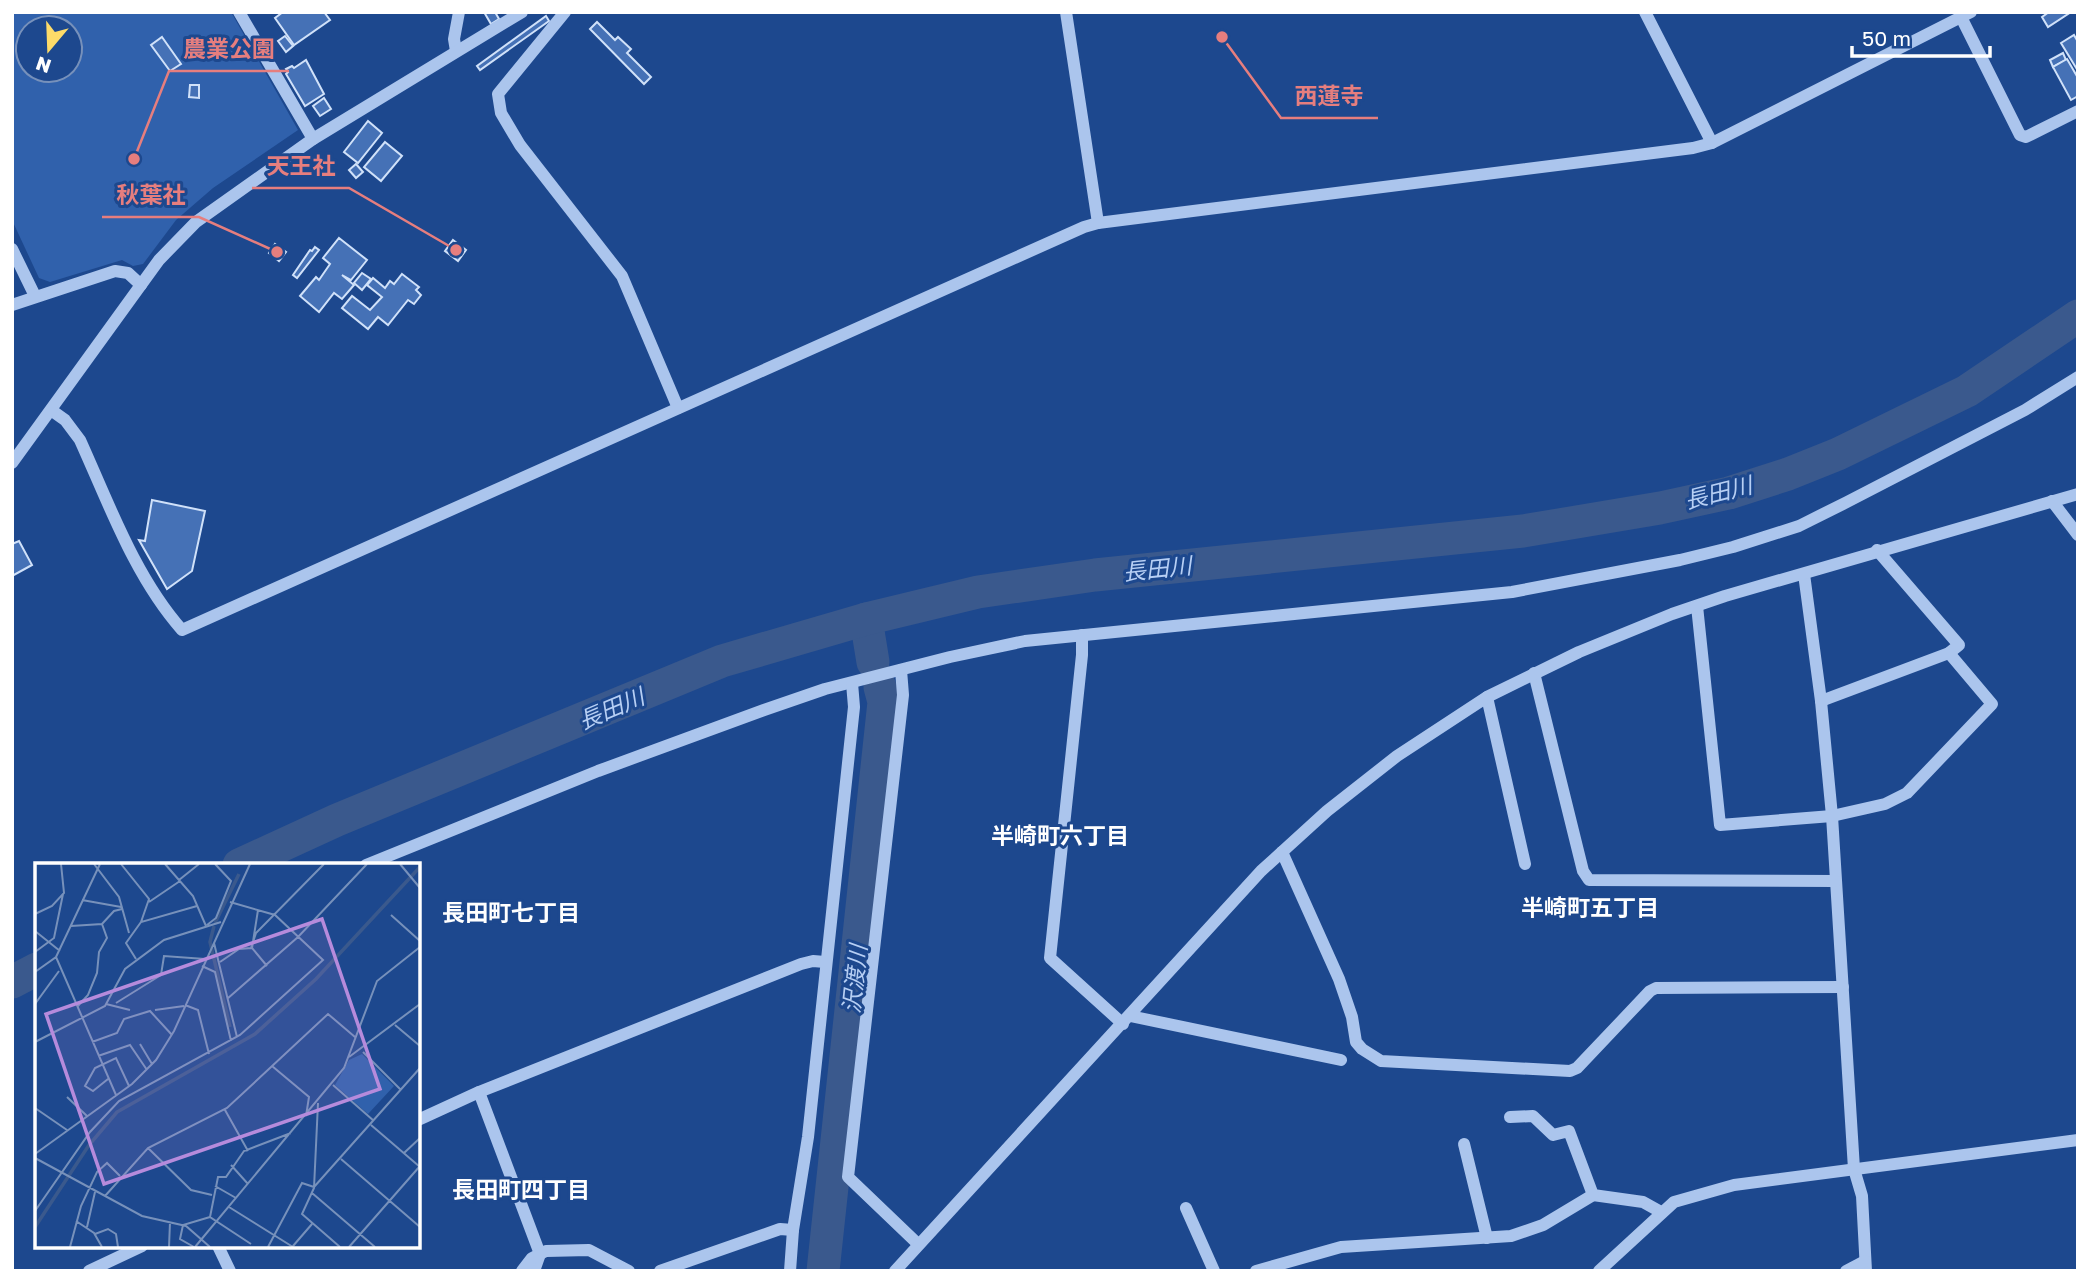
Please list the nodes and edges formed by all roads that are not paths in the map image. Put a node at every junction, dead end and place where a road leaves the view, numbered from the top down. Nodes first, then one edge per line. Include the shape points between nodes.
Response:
1 (239, 12) edge
2 (459, 12) edge
3 (522, 12) edge
4 (565, 12) edge
5 (1066, 12) edge
6 (1645, 12) edge
7 (1966, 15) edge
8 (456, 51) junction
9 (2078, 111) edge
10 (313, 139) junction
11 (1712, 143) junction
12 (1098, 223) junction
13 (12, 249) edge
14 (141, 285) junction
15 (35, 296) junction
16 (12, 305) edge
17 (2078, 377) edge
18 (678, 408) junction
19 (51, 410) junction
20 (12, 463) edge
21 (2078, 494) edge
22 (2052, 501) junction
23 (2078, 535) edge
24 (1877, 550) junction
25 (1804, 574) junction
26 (1697, 606) junction
27 (1082, 635) junction
28 (1949, 653) junction
29 (901, 670) junction
30 (1534, 673) junction
31 (852, 683) junction
32 (1487, 697) junction
33 (1821, 701) junction
34 (1832, 816) junction
35 (1282, 852) junction
36 (371, 863) edge
37 (1525, 864) dead end
38 (1835, 881) junction
39 (825, 962) junction
40 (1843, 986) junction
41 (1127, 1020) junction
42 (1341, 1060) dead end
43 (479, 1093) junction
44 (1510, 1117) dead end
45 (420, 1119) edge
46 (2078, 1140) edge
47 (1464, 1144) dead end
48 (1854, 1170) junction
49 (1593, 1195) junction
50 (1186, 1208) dead end
51 (1661, 1212) junction
52 (793, 1230) junction
53 (1487, 1238) junction
54 (919, 1244) junction
55 (138, 1248) edge
56 (219, 1248) edge
57 (540, 1254) junction
58 (1866, 1266) edge
59 (89, 1271) edge
60 (230, 1271) edge
61 (522, 1271) edge
62 (534, 1271) edge
63 (629, 1271) edge
64 (660, 1271) edge
65 (790, 1271) edge
66 (895, 1271) edge
67 (1214, 1271) edge
68 (1256, 1271) edge
69 (1599, 1271) edge
70 (1846, 1271) edge

1 - 10 street
2 - 8 street
3 - 8 street
4 - 18 street via 498,94 501,113 520,145 622,276
5 - 12 street
6 - 11 street
7 - 9 street via 2020,135 2026,137
7 - 11 street
8 - 10 street
10 - 14 street via 196,222
11 - 12 street
12 - 18 street
13 - 15 street
14 - 15 street via 128,273 115,271
14 - 19 street
15 - 16 street
17 - 27 street via 2025,410 1799,526 1733,547 1512,592
18 - 19 street via 182,629 141,570 79,440
19 - 20 street
21 - 22 street
22 - 23 street
22 - 24 street
24 - 25 street
24 - 28 street via 1959,645
25 - 26 street
25 - 33 street
26 - 30 street
26 - 34 street via 1720,825
27 - 29 street via 1025,641
27 - 41 street via 1051,958
28 - 33 street
28 - 34 street via 1992,704 1907,793 1885,804
29 - 31 street
29 - 54 street via 903,695 848,1177
30 - 32 street
30 - 38 street via 1589,880
31 - 36 street via 611,766
31 - 39 street via 854,707
32 - 35 street via 1371,775
32 - 37 street
33 - 34 street
34 - 38 street
35 - 40 street via 1339,979 1356,1042 1381,1061 1570,1071 1656,988
35 - 41 street
38 - 40 street
39 - 43 street via 801,964
39 - 52 street via 808,1137
40 - 48 street
41 - 42 street
41 - 54 street
43 - 45 street
43 - 57 street
44 - 49 street via 1533,1116 1553,1135 1569,1131
46 - 48 street
47 - 53 street
48 - 51 street via 1734,1185 1674,1202
48 - 58 street via 1863,1196
49 - 51 street via 1643,1202
49 - 53 street via 1543,1225
50 - 67 street
51 - 69 street
52 - 64 street via 780,1229
52 - 65 street
53 - 68 street via 1341,1247
54 - 66 street
55 - 59 street
56 - 60 street
57 - 61 street
57 - 62 street
57 - 63 street via 589,1250
58 - 70 street

